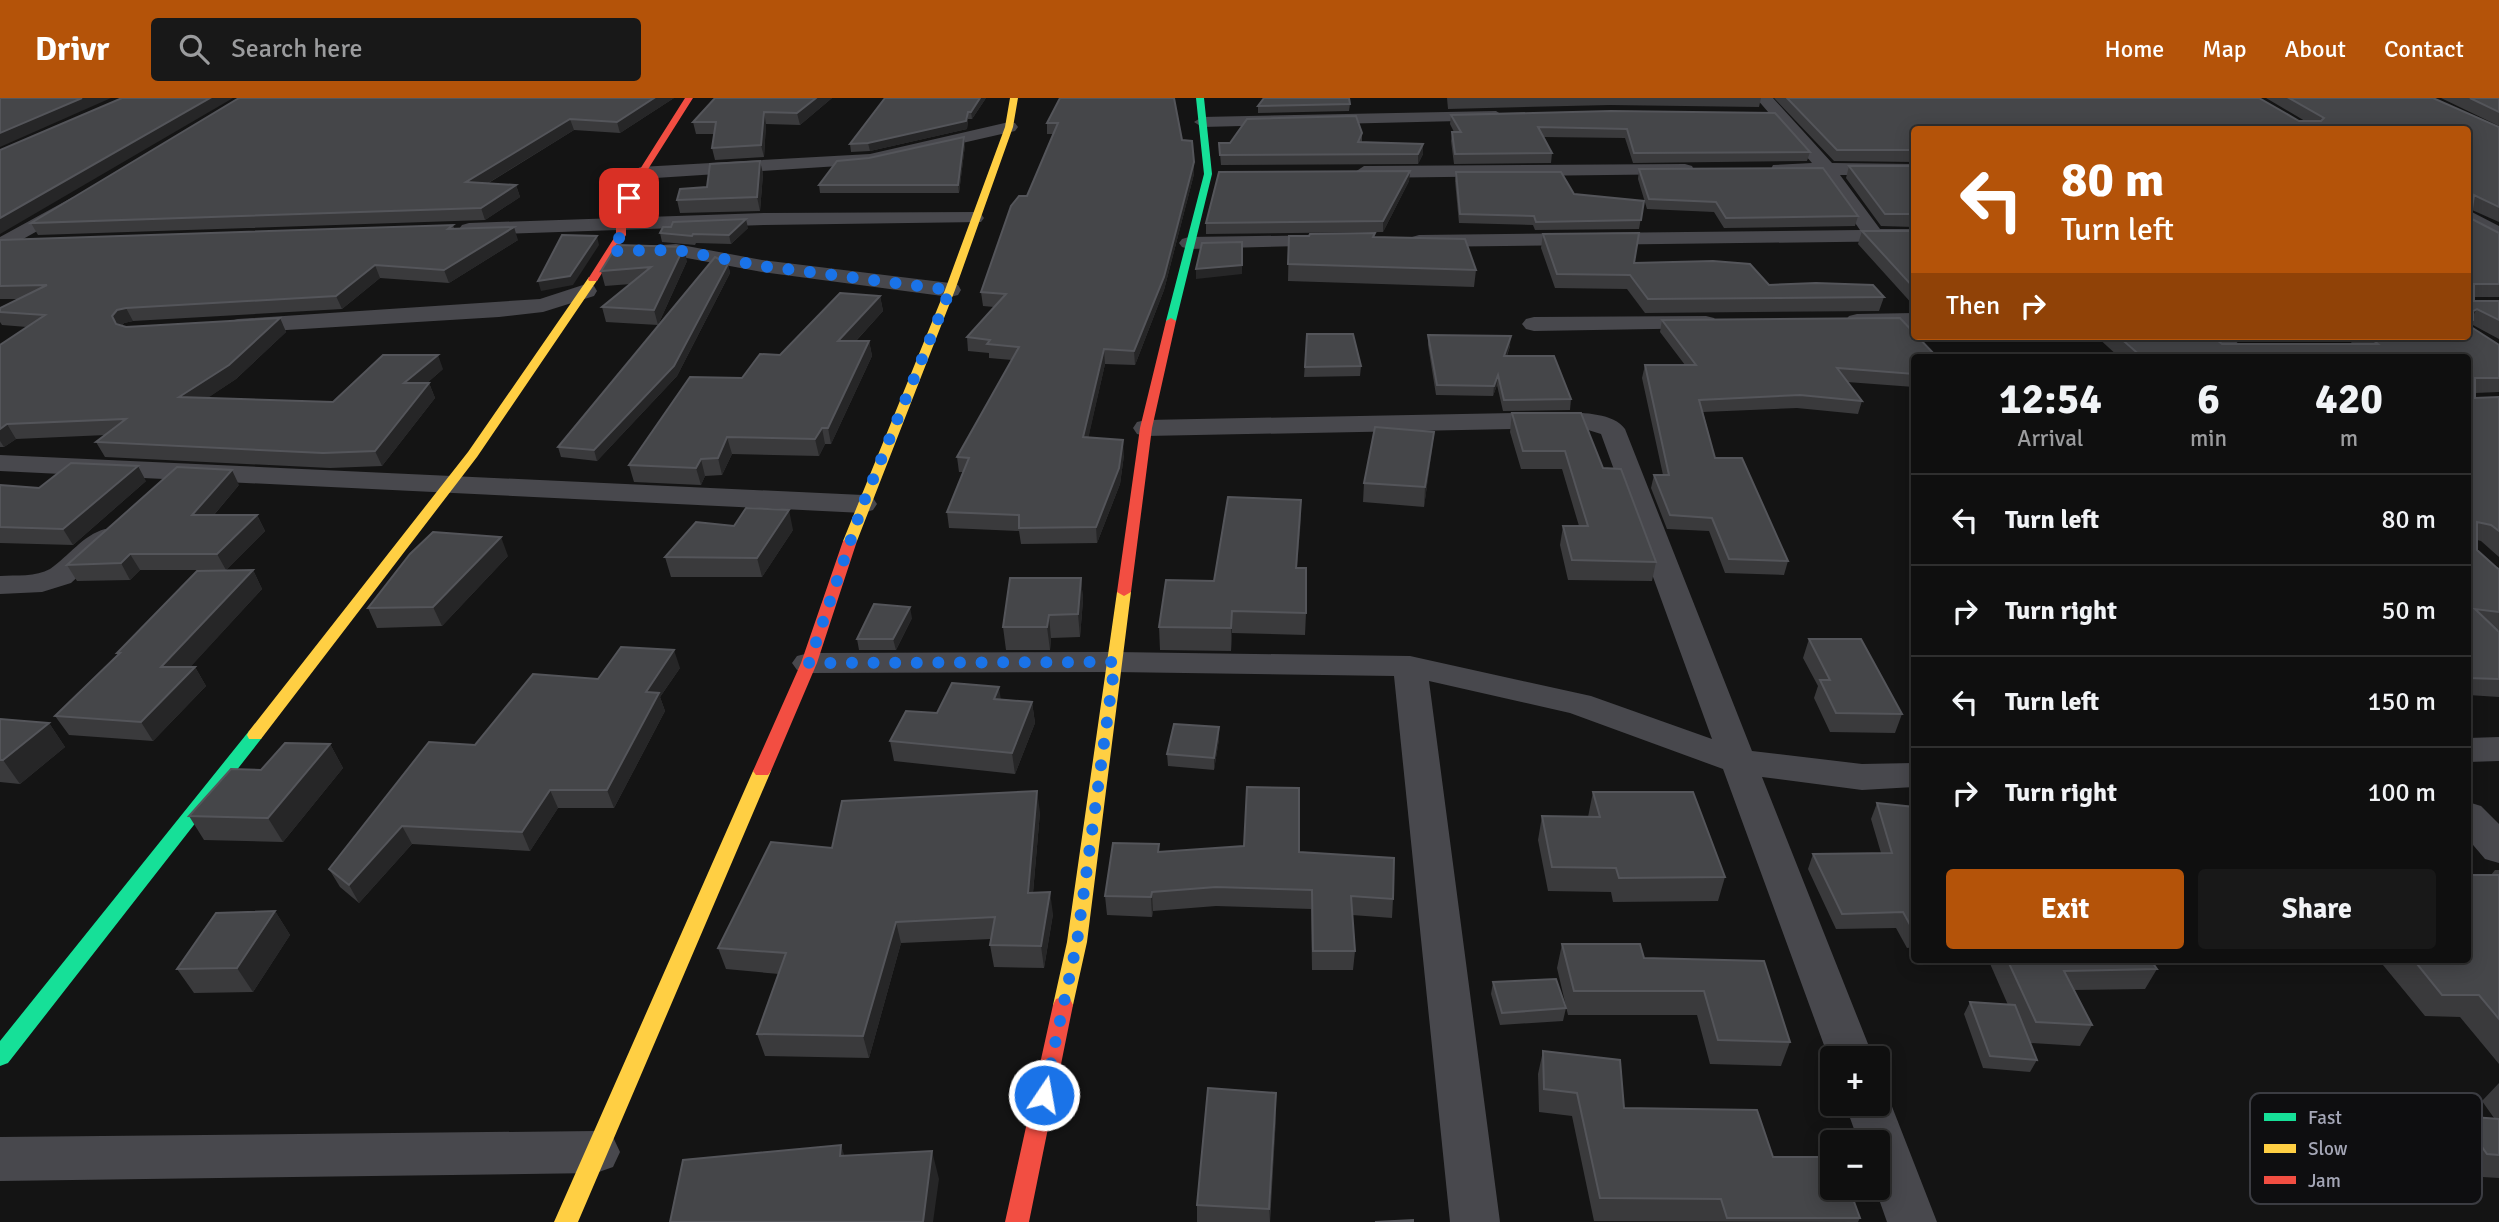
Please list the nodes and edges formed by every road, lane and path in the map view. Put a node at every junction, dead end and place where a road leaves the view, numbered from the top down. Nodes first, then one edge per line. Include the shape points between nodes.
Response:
1 (689, 98) edge
2 (1014, 98) edge
3 (1200, 98) edge
4 (1764, 98) edge
5 (1753, 114) edge
6 (1779, 114) junction
7 (1515, 115) edge
8 (1202, 122) junction
9 (1009, 127) junction
10 (1758, 169) edge
11 (1827, 169) junction
12 (1911, 169) edge
13 (1703, 170) edge
14 (640, 173) junction
15 (1345, 173) edge
16 (94, 191) edge
17 (974, 218) junction
18 (2471, 218) edge
19 (618, 224) junction
20 (454, 229) edge
21 (1872, 234) junction
22 (1911, 235) edge
23 (2499, 236) edge
24 (2471, 237) edge
25 (1, 241) edge
26 (1355, 241) edge
27 (1397, 241) edge
28 (44, 243) edge
29 (1189, 243) junction
30 (611, 251) junction
31 (950, 290) junction
32 (586, 291) junction
33 (1911, 320) edge
34 (1837, 321) edge
35 (1733, 323) edge
36 (1534, 324) dead end
37 (212, 327) edge
38 (2221, 340) edge
39 (2237, 354) edge
40 (1146, 428) junction
41 (0, 463) edge
42 (178, 471) junction
43 (453, 484) junction
44 (863, 504) junction
45 (0, 585) edge
46 (1115, 662) junction
47 (809, 663) junction
48 (1410, 666) junction
49 (2499, 749) edge
50 (2471, 750) edge
51 (1741, 762) junction
52 (1911, 775) edge
53 (2471, 818) edge
54 (2499, 849) edge
55 (1846, 1046) edge
56 (0, 1057) edge
57 (1872, 1116) edge
58 (596, 1152) junction
59 (0, 1159) edge
60 (566, 1222) edge
61 (1017, 1222) edge
62 (1475, 1222) edge
63 (1912, 1222) edge

1 - 14 street
2 - 9 street
3 - 8 street
4 - 6 street
5 - 6 street
6 - 11 street
7 - 8 street
8 - 29 street via 1215,174
9 - 14 street via 870,159
9 - 17 street
10 - 11 street
11 - 12 street
11 - 21 street
13 - 15 street
14 - 19 street
16 - 25 street
17 - 19 street
17 - 31 street
18 - 23 street
19 - 20 street
19 - 30 street via 621,235
21 - 22 street
21 - 27 street
23 - 24 street
25 - 28 street
26 - 29 street
29 - 40 street
30 - 31 street via 676,250
30 - 32 street
31 - 44 street
32 - 37 street via 543,305 499,310
32 - 43 street
33 - 34 street
35 - 36 street
38 - 39 street
40 - 46 street
40 - 51 street via 1565,420 1612,429
41 - 42 street
42 - 43 street
42 - 45 street via 60,576 41,583
43 - 44 street
43 - 56 street
44 - 47 street
46 - 47 street
46 - 48 street
46 - 61 street via 1077,942
47 - 58 street
48 - 51 street via 1579,704
48 - 62 street
49 - 50 street
51 - 52 street via 1863,777
51 - 55 street
53 - 54 street
57 - 63 street
58 - 59 street
58 - 60 street

